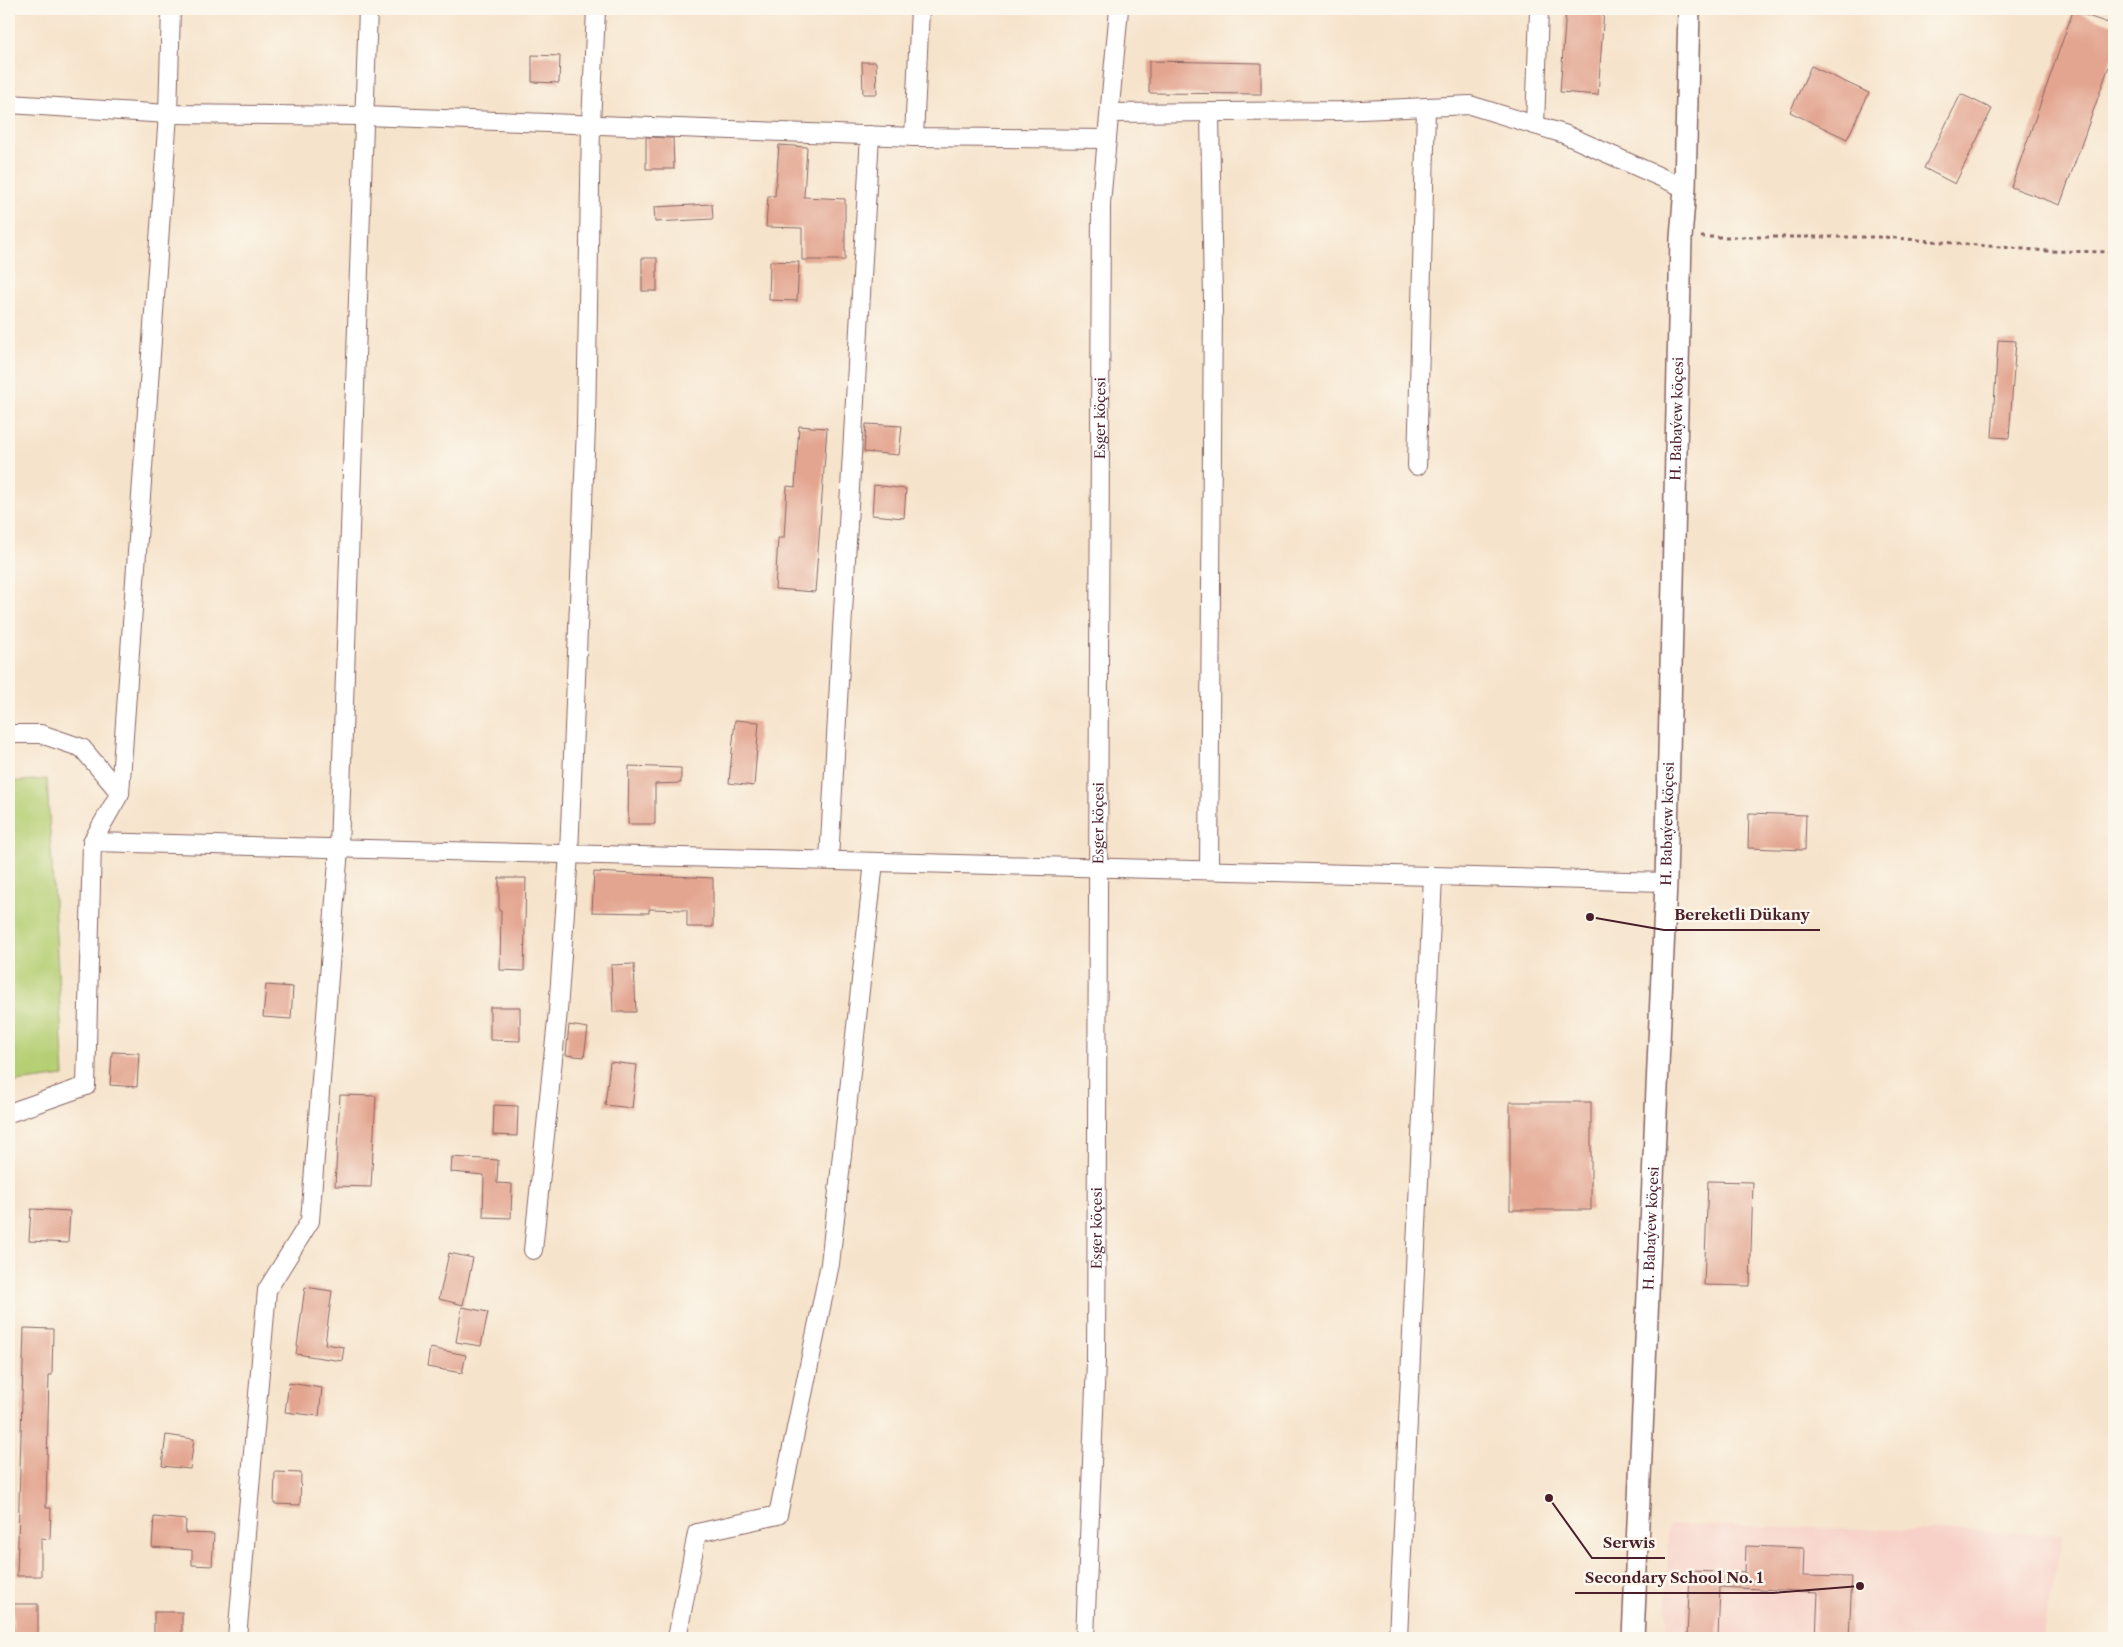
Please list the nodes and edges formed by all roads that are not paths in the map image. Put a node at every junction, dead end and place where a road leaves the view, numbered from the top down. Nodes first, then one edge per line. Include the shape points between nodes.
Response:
1 (172, 9) edge
2 (368, 9) edge
3 (596, 9) edge
4 (920, 9) edge
5 (1119, 9) edge
6 (1539, 9) edge
7 (1689, 9) edge
8 (9, 104) edge
9 (1426, 107) junction
10 (1210, 112) junction
11 (1110, 113) junction
12 (168, 114) junction
13 (365, 116) junction
14 (591, 124) junction
15 (1535, 125) junction
16 (870, 135) junction
17 (914, 136) junction
18 (1107, 139) junction
19 (1685, 188) junction
20 (1417, 466) dead end
21 (9, 734) edge
22 (120, 793) junction
23 (92, 842) junction
24 (339, 848) junction
25 (569, 854) junction
26 (829, 860) junction
27 (874, 862) junction
28 (1097, 867) junction
29 (1209, 870) junction
30 (1433, 876) junction
31 (1666, 882) junction
32 (9, 1113) edge
33 (533, 1250) dead end
34 (237, 1638) edge
35 (678, 1638) edge
36 (1085, 1638) edge
37 (1398, 1638) edge
38 (1633, 1638) edge

1 - 12 street
2 - 13 street
3 - 14 street
4 - 17 street
5 - 11 street, Esger köçesi
6 - 15 street
7 - 19 street, H. Babaýew köçesi
8 - 12 street
9 - 10 street
9 - 15 street via 1470,104
9 - 20 street
10 - 11 street
10 - 29 street via 1213,301
11 - 18 street, Esger köçesi
12 - 13 street
12 - 22 street
13 - 14 street
13 - 24 street
14 - 16 street
14 - 25 street via 586,427
15 - 19 street via 1564,134
16 - 17 street
16 - 26 street
17 - 18 street
18 - 28 street, Esger köçesi via 1101,203
19 - 31 street, H. Babaýew köçesi via 1681,238
21 - 22 street via 41,734 82,748
22 - 23 street
23 - 24 street
23 - 32 street via 86,1086
24 - 25 street
24 - 34 street via 310,1221 267,1290
25 - 26 street
25 - 33 street via 558,1011
26 - 27 street
27 - 28 street
27 - 35 street via 830,1264 778,1515 697,1533
28 - 29 street
28 - 36 street, Esger köçesi via 1096,1362
29 - 30 street
30 - 31 street
30 - 37 street
31 - 38 street, H. Babaýew köçesi

